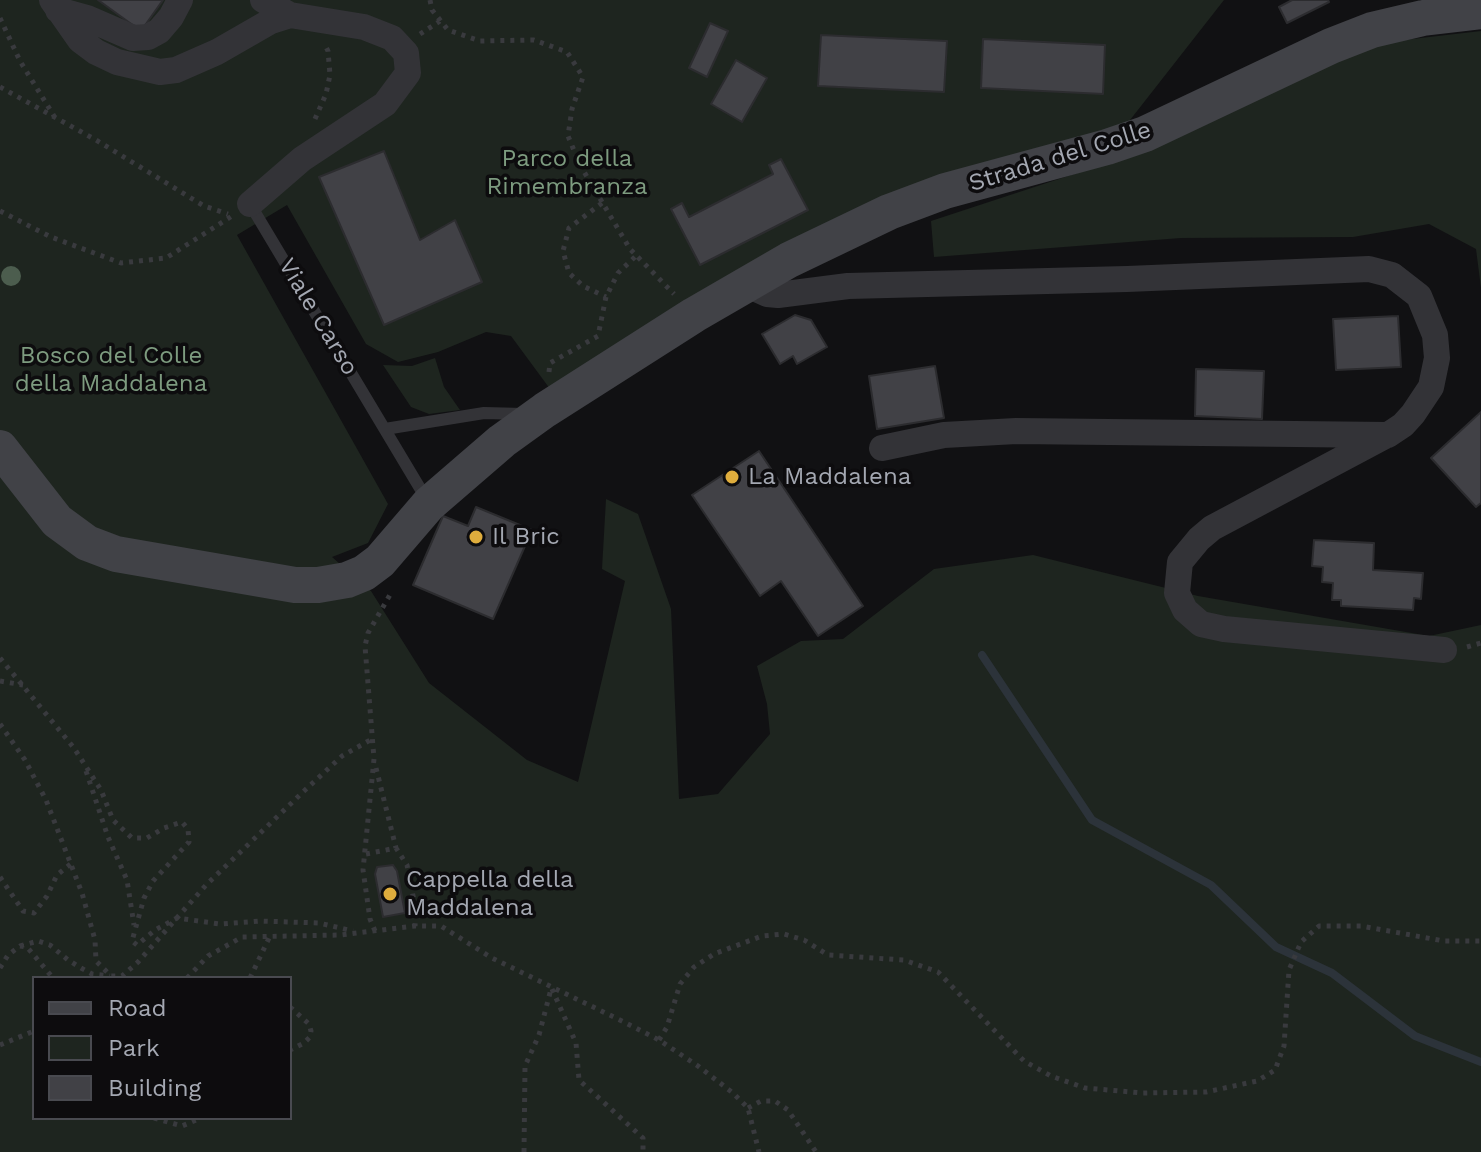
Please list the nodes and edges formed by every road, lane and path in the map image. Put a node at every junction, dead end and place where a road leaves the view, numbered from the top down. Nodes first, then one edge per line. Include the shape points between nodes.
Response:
1 (180, 0) edge
2 (263, 0) edge
3 (430, 0) edge
4 (55, 5) edge
5 (1481, 11) edge
6 (301, 17) junction
7 (0, 18) edge
8 (0, 87) edge
9 (54, 117) junction
10 (309, 129) dead end
11 (602, 203) junction
12 (242, 210) junction
13 (0, 211) edge
14 (636, 256) junction
15 (747, 285) junction
16 (606, 297) junction
17 (694, 315) junction
18 (550, 363) dead end
19 (540, 414) junction
20 (385, 429) junction
21 (1388, 435) junction
22 (0, 448) edge
23 (882, 448) dead end
24 (429, 504) junction
25 (392, 592) dead end
26 (1444, 650) dead end
27 (0, 658) edge
28 (0, 681) edge
29 (24, 685) junction
30 (0, 724) edge
31 (372, 739) junction
32 (374, 759) junction
33 (83, 762) junction
34 (396, 848) junction
35 (366, 854) junction
36 (72, 863) junction
37 (0, 877) edge
38 (177, 918) junction
39 (134, 925) junction
40 (415, 926) junction
41 (375, 931) junction
42 (358, 932) junction
43 (270, 936) junction
44 (1481, 941) edge
45 (20, 946) junction
46 (0, 968) edge
47 (52, 976) edge
48 (111, 976) edge
49 (189, 976) edge
50 (251, 976) edge
51 (551, 988) junction
52 (292, 1009) edge
53 (32, 1032) edge
54 (659, 1040) junction
55 (0, 1045) edge
56 (292, 1049) edge
57 (748, 1108) junction
58 (161, 1120) edge
59 (196, 1120) edge
60 (524, 1152) edge
61 (643, 1152) edge
62 (759, 1152) edge
63 (816, 1152) edge

1 - 4 street via 159,31 133,38
2 - 6 street
3 - 11 path via 448,30 480,41 534,40 567,52 583,77 568,136
4 - 6 street via 80,40 96,52 160,72 217,52 271,21
5 - 15 street, Strada del Colle via 1372,30 1145,134 889,212
6 - 10 path via 328,51 330,75
6 - 12 street via 364,27 392,38 406,53 408,73 385,104 302,159
7 - 9 path
8 - 9 path
9 - 12 path via 204,206
11 - 14 path
11 - 16 path via 569,228 563,251 569,273
12 - 13 path via 166,258 121,263
12 - 20 lane, Viale Carso
14 - 16 path via 618,273
14 - 17 path
15 - 17 street, Strada del Colle
15 - 21 street via 778,295 848,286 1369,269 1392,275 1419,296 1435,335 1431,387 1413,414
16 - 18 path via 598,336
17 - 19 street, Strada del Colle
19 - 20 lane via 484,413
19 - 24 street, Strada del Colle
20 - 24 lane, Viale Carso
21 - 23 street via 1016,431 944,435
21 - 26 street via 1212,528 1180,562 1177,593 1185,610 1201,624 1224,629
22 - 24 street, Strada del Colle via 57,521 87,543 116,554 295,585 364,573
25 - 31 path via 365,646
27 - 29 path
28 - 29 path
29 - 33 path
30 - 36 path via 32,773
31 - 32 path
31 - 38 path via 342,756
32 - 34 path
32 - 35 path
33 - 39 path via 127,880
33 - 39 path via 113,820 132,838 147,838 182,822 188,829 189,842 153,881
34 - 35 path
34 - 40 path via 407,865
35 - 41 path via 363,870
36 - 37 path via 57,875 34,913 23,911
36 - 48 path via 95,940 96,961
38 - 39 path via 137,945 132,941
38 - 42 path via 220,924 319,923
38 - 48 path via 138,962 122,976
40 - 41 path
40 - 51 path via 441,926
41 - 42 path
42 - 43 path
43 - 49 path via 242,937 225,945
43 - 50 path
44 - 54 path via 1319,926 1301,942 1289,970 1284,1046 1275,1070 1257,1081 1206,1092 1085,1088 1051,1076 1024,1061 938,972 904,960 828,955 784,934 762,936 694,967 680,984
45 - 46 path
45 - 47 path via 33,951
45 - 48 path via 38,941 92,974
51 - 54 path
51 - 60 path via 525,1066
51 - 61 path via 576,1043 579,1080 643,1138
52 - 56 path via 311,1031
53 - 55 path
54 - 57 path
57 - 62 path
57 - 63 path via 775,1101 788,1110
58 - 59 path via 182,1126

